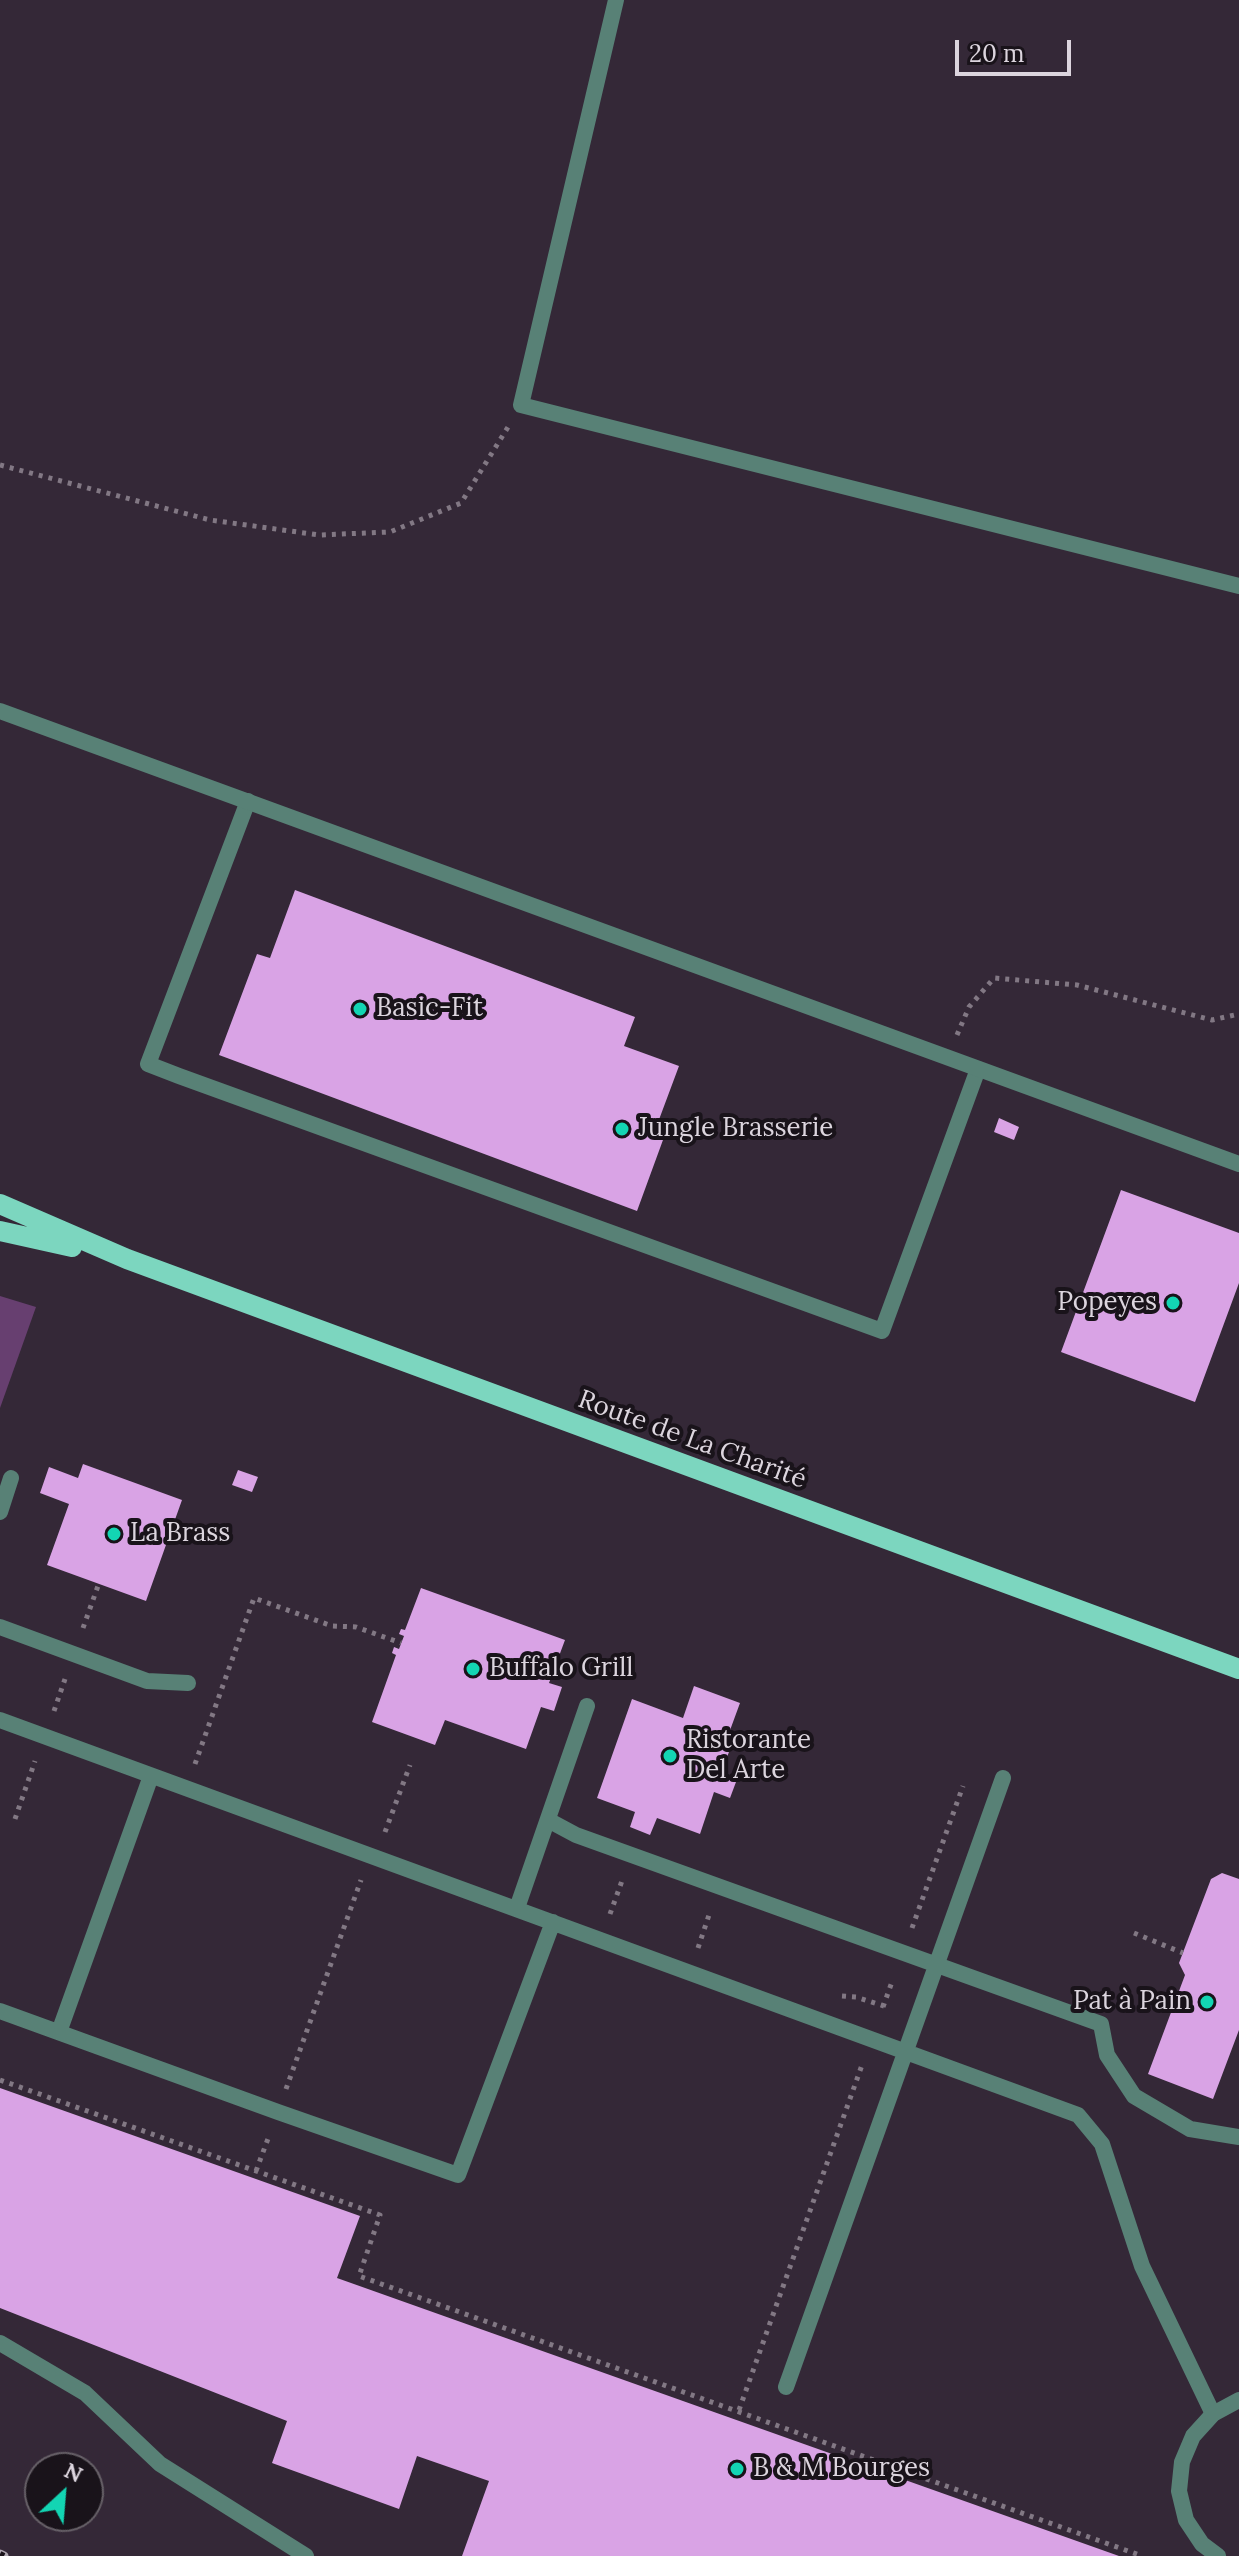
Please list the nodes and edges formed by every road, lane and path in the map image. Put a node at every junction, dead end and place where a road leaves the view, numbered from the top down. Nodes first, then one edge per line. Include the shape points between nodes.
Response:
1 (616, 0) edge
2 (521, 405) junction
3 (0, 465) edge
4 (1239, 586) edge
5 (0, 711) edge
6 (248, 801) junction
7 (969, 1007) dead end
8 (1239, 1014) edge
9 (978, 1069) junction
10 (1239, 1164) edge
11 (0, 1204) edge
12 (0, 1231) edge
13 (127, 1259) junction
14 (11, 1478) dead end
15 (0, 1512) edge
16 (99, 1583) dead end
17 (0, 1627) edge
18 (401, 1643) dead end
19 (74, 1654) junction
20 (1239, 1669) edge
21 (188, 1683) dead end
22 (587, 1706) dead end
23 (0, 1720) edge
24 (44, 1737) junction
25 (410, 1765) dead end
26 (194, 1767) dead end
27 (151, 1776) junction
28 (1003, 1778) dead end
29 (963, 1786) dead end
30 (15, 1819) dead end
31 (548, 1820) junction
32 (370, 1856) junction
33 (517, 1908) junction
34 (553, 1922) junction
35 (1134, 1933) dead end
36 (903, 1952) junction
37 (1183, 1953) dead end
38 (937, 1964) junction
39 (0, 2011) edge
40 (59, 2032) junction
41 (872, 2040) junction
42 (906, 2052) junction
43 (0, 2080) edge
44 (278, 2112) junction
45 (1239, 2137) edge
46 (256, 2171) junction
47 (0, 2343) edge
48 (786, 2387) dead end
49 (1239, 2400) edge
50 (739, 2410) junction
51 (1213, 2414) junction
52 (306, 2556) edge
53 (1142, 2556) edge
54 (1218, 2556) edge

1 - 2 street
2 - 3 path via 461,503 390,532 319,535 210,520
2 - 4 street
5 - 6 street
6 - 9 street
6 - 9 street via 148,1064 169,1072 882,1331
7 - 8 path via 994,978 1077,985 1212,1020
9 - 10 street
11 - 13 main road, Route de La Charité
12 - 13 main road, Route de La Charité
13 - 20 main road, Route de La Charité
14 - 15 street
16 - 19 path
17 - 19 street
18 - 26 path via 254,1598
19 - 21 street via 147,1681
19 - 24 path
22 - 31 street
23 - 24 street
24 - 27 street
24 - 30 path
25 - 32 path via 383,1837
27 - 32 street
27 - 40 street
28 - 38 street
29 - 36 path
31 - 33 street
31 - 36 street via 576,1835
32 - 33 street
32 - 44 path
33 - 34 street
34 - 41 street
34 - 44 street via 458,2175
35 - 37 path
36 - 38 street
36 - 41 path
38 - 42 street
38 - 45 street via 1101,2024 1107,2055 1134,2096 1190,2129
39 - 40 street
40 - 44 street
41 - 42 street
41 - 50 path
42 - 48 street
42 - 51 street via 1078,2115 1102,2144 1142,2266
43 - 46 path
44 - 46 path
46 - 50 path via 380,2215 359,2276
47 - 52 street via 85,2393 160,2464
49 - 51 street
50 - 53 path
51 - 54 street via 1187,2449 1179,2491 1186,2520

